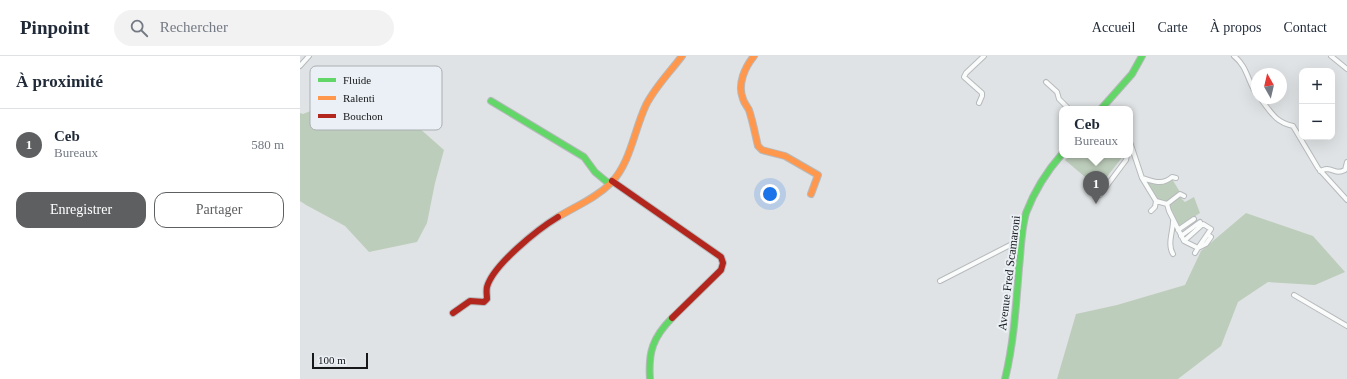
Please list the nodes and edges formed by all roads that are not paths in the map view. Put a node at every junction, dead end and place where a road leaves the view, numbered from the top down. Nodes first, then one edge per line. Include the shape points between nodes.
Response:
1 (308, 56) edge
2 (682, 56) edge
3 (754, 56) edge
4 (984, 56) edge
5 (1142, 56) edge
6 (1234, 56) edge
7 (1331, 56) edge
8 (300, 66) edge
9 (1347, 68) edge
10 (1046, 82) dead end
11 (1251, 84) edge
12 (491, 101) dead end
13 (979, 103) dead end
14 (1265, 104) edge
15 (1066, 106) edge
16 (1105, 106) edge
17 (1133, 152) edge
18 (1059, 157) edge
19 (1126, 158) edge
20 (1347, 162) edge
21 (1320, 171) junction
22 (1142, 178) junction
23 (1176, 178) dead end
24 (612, 182) junction
25 (811, 194) dead end
26 (1100, 195) dead end
27 (1184, 196) dead end
28 (1347, 200) edge
29 (1156, 201) junction
30 (1167, 204) junction
31 (1151, 211) dead end
32 (1194, 219) dead end
33 (1173, 221) junction
34 (1200, 222) dead end
35 (1178, 230) junction
36 (1181, 236) junction
37 (1022, 241) junction
38 (1184, 241) junction
39 (1198, 248) junction
40 (1196, 253) dead end
41 (1174, 254) dead end
42 (940, 281) dead end
43 (1294, 295) dead end
44 (453, 313) dead end
45 (1347, 326) edge
46 (1007, 378) edge
47 (650, 379) edge

1 - 8 street
2 - 24 street via 652,94 625,161
3 - 25 street via 744,74 741,92 754,128 756,144 762,150 785,156 818,175
4 - 13 street via 964,77 982,93
5 - 16 street via 1132,74
6 - 11 street via 1243,65
7 - 9 street
10 - 15 street via 1057,92 1059,99
12 - 24 street via 584,157 595,172 607,182
14 - 21 street via 1283,124 1293,126
17 - 22 street
18 - 37 street, Avenue Fred Scamaroni via 1033,197 1026,214
19 - 26 street
20 - 21 street via 1342,172 1337,173 1328,169
21 - 28 street
22 - 23 street via 1156,182
22 - 29 street
24 - 44 street via 603,191 555,219 523,244 502,264 491,279 486,287 488,299 484,302 470,301
24 - 47 street via 721,257 723,264 721,270 658,335 650,352
27 - 30 street via 1180,194
29 - 30 street
29 - 31 street
30 - 33 street
32 - 35 street
33 - 35 street
33 - 41 street via 1170,236 1171,251
34 - 36 street
35 - 36 street
36 - 38 street
37 - 42 street
37 - 46 street, Avenue Fred Scamaroni
38 - 39 street
38 - 39 street via 1203,224 1211,229
39 - 40 street
43 - 45 street

